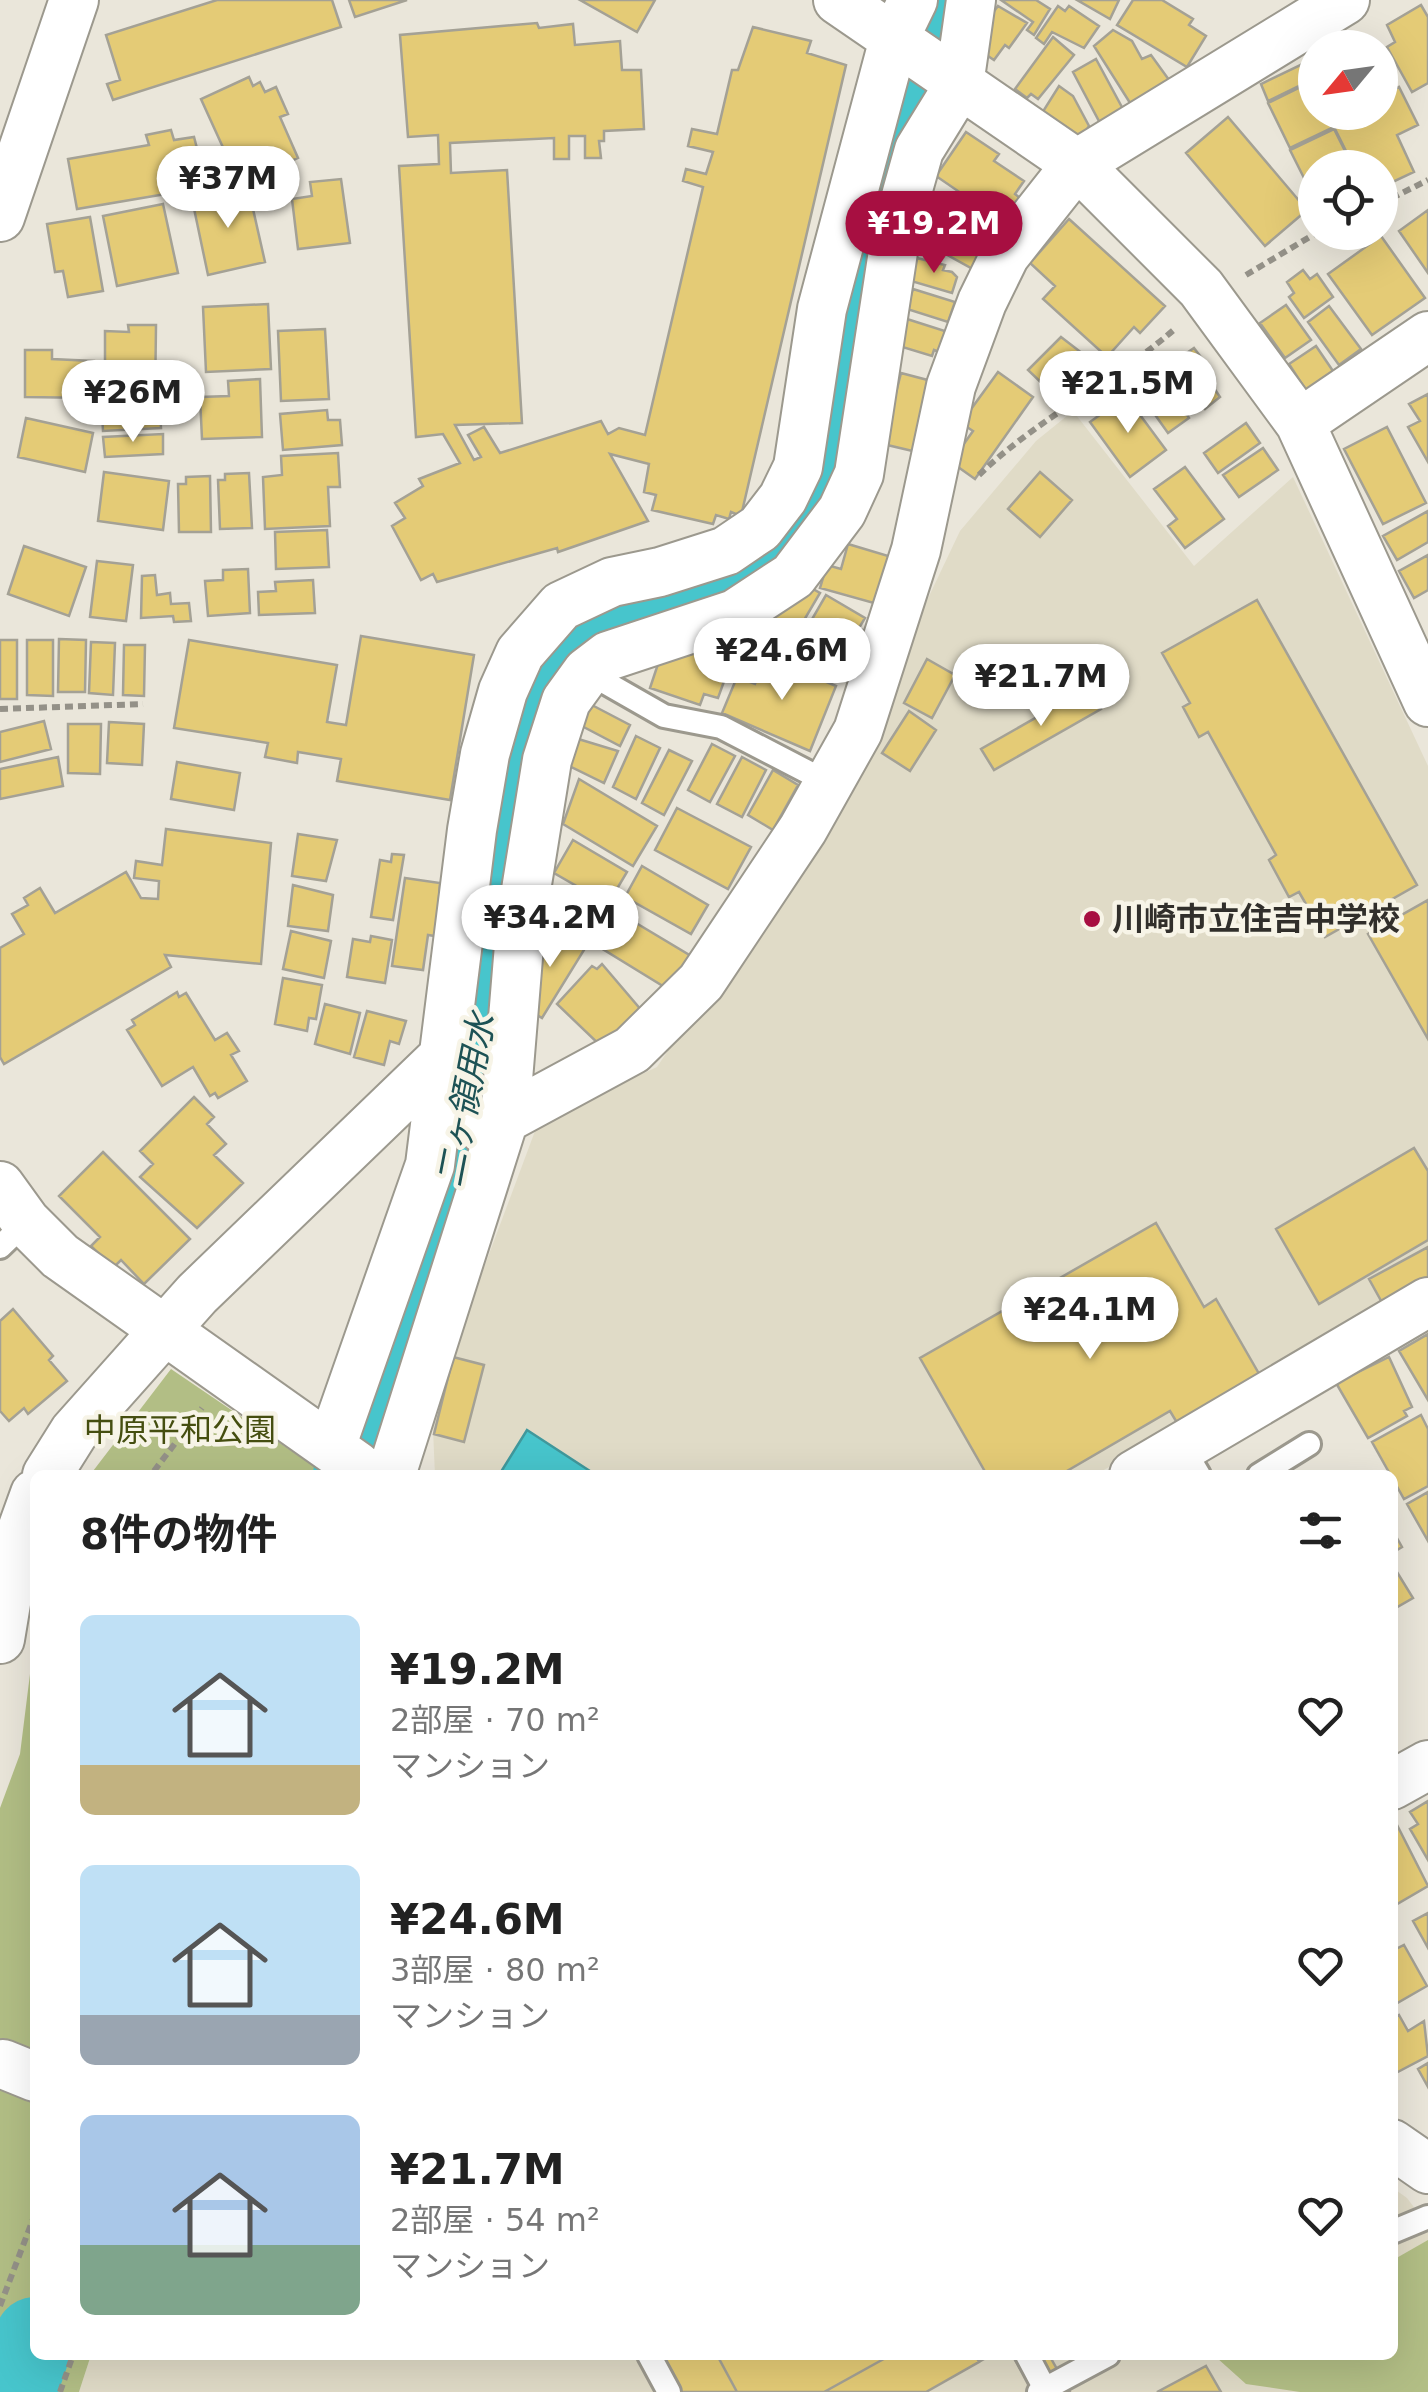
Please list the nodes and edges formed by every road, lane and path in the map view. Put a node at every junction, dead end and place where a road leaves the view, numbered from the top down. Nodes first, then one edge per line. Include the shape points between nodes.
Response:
1 (74, 0) edge
2 (838, 0) edge
3 (971, 0) edge
4 (1345, 0) edge
5 (903, 19) edge
6 (958, 85) junction
7 (1077, 164) junction
8 (1428, 180) edge
9 (1398, 195) edge
10 (0, 216) edge
11 (1298, 244) edge
12 (1208, 300) junction
13 (1428, 336) edge
14 (1300, 424) junction
15 (967, 487) dead end
16 (587, 672) junction
17 (1428, 702) edge
18 (143, 704) dead end
19 (0, 709) edge
20 (829, 783) junction
21 (442, 1058) junction
22 (505, 1116) junction
23 (430, 1165) junction
24 (9, 1218) edge
25 (1428, 1302) edge
26 (165, 1332) junction
27 (228, 1374) junction
28 (1309, 1444) dead end
29 (347, 1458) edge
30 (1191, 1462) edge
31 (50, 1470) edge
32 (154, 1470) dead end
33 (393, 1470) edge
34 (1156, 1470) edge
35 (1267, 1470) edge
36 (30, 1508) edge
37 (0, 1639) edge
38 (1428, 1765) edge
39 (1398, 1782) edge
40 (1398, 2148) edge
41 (1428, 2169) edge
42 (1428, 2217) edge
43 (30, 2227) edge
44 (1398, 2230) edge
45 (0, 2306) edge
46 (71, 2360) edge
47 (651, 2360) edge
48 (1029, 2360) edge
49 (1099, 2360) edge
50 (1042, 2390) edge
51 (60, 2392) edge
52 (669, 2392) edge

1 - 10 street
2 - 5 street
3 - 6 street
4 - 7 street
5 - 6 street
5 - 21 street via 822,309 798,467 783,498 760,528 726,550 612,582 561,606 520,653 485,754
6 - 7 street
6 - 16 street via 919,150 901,215 859,474 842,510 794,576 762,600 608,656
7 - 12 street
7 - 20 street via 1005,256 982,302 951,386 906,589 858,731
8 - 9 path
11 - 12 path
12 - 14 street
12 - 15 path
13 - 14 street
14 - 17 street
16 - 20 lane via 664,716 721,727
16 - 22 street via 566,702 547,760 522,921
18 - 19 path
20 - 22 street via 702,982 632,1050
21 - 23 street
21 - 26 street
22 - 23 street
22 - 33 street
23 - 29 street
24 - 26 street
25 - 30 street
26 - 27 street
26 - 31 street via 74,1432
27 - 29 street
27 - 32 path
28 - 35 lane
30 - 34 street
36 - 37 street via 15,1549
38 - 39 street
40 - 41 street
42 - 44 lane
43 - 45 path
46 - 51 path
47 - 52 lane
48 - 50 lane
49 - 50 lane

